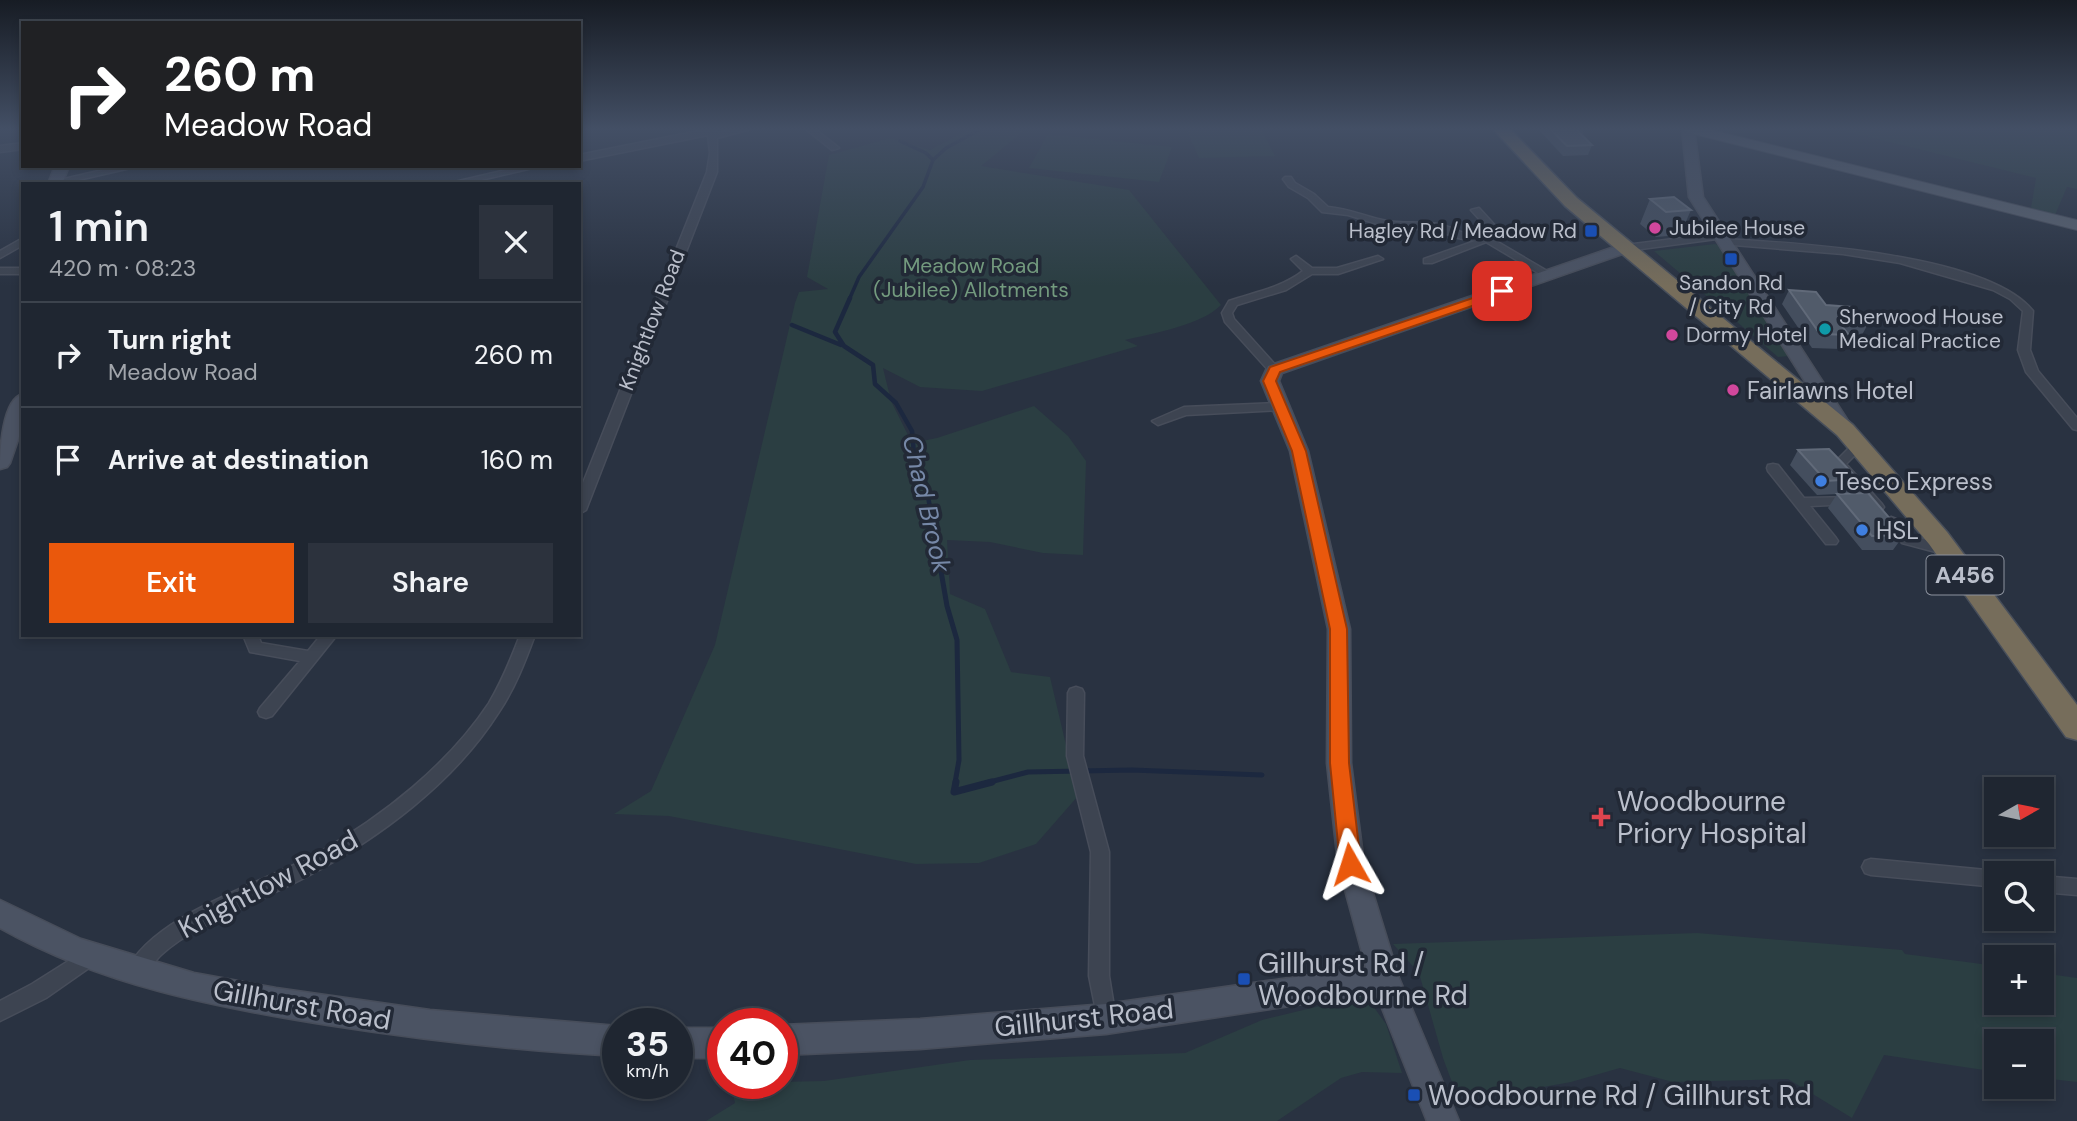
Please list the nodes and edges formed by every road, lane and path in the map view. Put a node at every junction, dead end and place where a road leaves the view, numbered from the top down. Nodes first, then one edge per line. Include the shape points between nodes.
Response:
1 (708, 181) edge
2 (1290, 181) edge
3 (1551, 181) edge
4 (1693, 181) edge
5 (1901, 181) edge
6 (1476, 211) dead end
7 (2077, 225) edge
8 (1486, 239) junction
9 (1723, 239) junction
10 (21, 243) edge
11 (1626, 248) junction
12 (0, 255) edge
13 (1296, 259) dead end
14 (1378, 259) dead end
15 (1428, 261) dead end
16 (0, 271) edge
17 (21, 271) edge
18 (1309, 271) junction
19 (1549, 275) junction
20 (1803, 363) junction
21 (1274, 370) junction
22 (1791, 383) junction
23 (21, 405) edge
24 (1279, 407) junction
25 (1158, 421) dead end
26 (2077, 426) edge
27 (1852, 438) junction
28 (0, 463) edge
29 (1773, 468) dead end
30 (1871, 500) junction
31 (1800, 502) junction
32 (581, 505) edge
33 (1830, 541) dead end
34 (1947, 550) junction
35 (251, 637) edge
36 (328, 637) edge
37 (527, 637) edge
38 (312, 657) junction
39 (1076, 694) dead end
40 (266, 712) dead end
41 (2077, 728) edge
42 (1871, 867) dead end
43 (1984, 878) edge
44 (2054, 885) edge
45 (2077, 887) edge
46 (0, 913) edge
47 (89, 957) junction
48 (136, 972) junction
49 (1384, 978) junction
50 (0, 1011) edge
51 (1106, 1019) junction
52 (602, 1040) edge
53 (798, 1040) edge
54 (1443, 1121) edge

1 - 32 street, Knightlow Road
2 - 8 street via 1325,210
3 - 11 highway, A456
4 - 9 street
5 - 7 main road
6 - 8 street via 1495,231
8 - 15 street
8 - 19 street
9 - 11 street
9 - 20 street
9 - 26 street via 1877,254 1921,263 2015,295 2028,311 2024,350 2032,372
10 - 12 street
11 - 19 street
11 - 22 highway, A456
13 - 18 street
14 - 18 street via 1338,271
16 - 17 street
18 - 21 street via 1273,292 1228,308 1229,320
19 - 21 street
20 - 22 street
20 - 27 street
21 - 24 street via 1269,381
22 - 27 highway, A456
23 - 28 street
24 - 25 street via 1184,411
24 - 49 street via 1299,451 1339,629 1339,763 1350,864
27 - 30 street via 1839,464
27 - 34 highway, A456
29 - 31 street
30 - 31 street
30 - 34 street via 1906,540
31 - 33 street
34 - 41 highway, A456
35 - 38 street via 255,648
36 - 38 street
37 - 48 street, Knightlow Road via 510,681 481,724 445,766 407,800 307,868 176,933 156,947
38 - 40 street
39 - 51 street via 1075,756 1100,852 1099,976
42 - 43 street
44 - 45 street
46 - 47 street, Gillhurst Road
47 - 48 street, Gillhurst Road
47 - 50 street
48 - 52 street, Gillhurst Road via 205,989 406,1024
49 - 51 street, Gillhurst Road
49 - 54 street
51 - 53 street, Gillhurst Road

